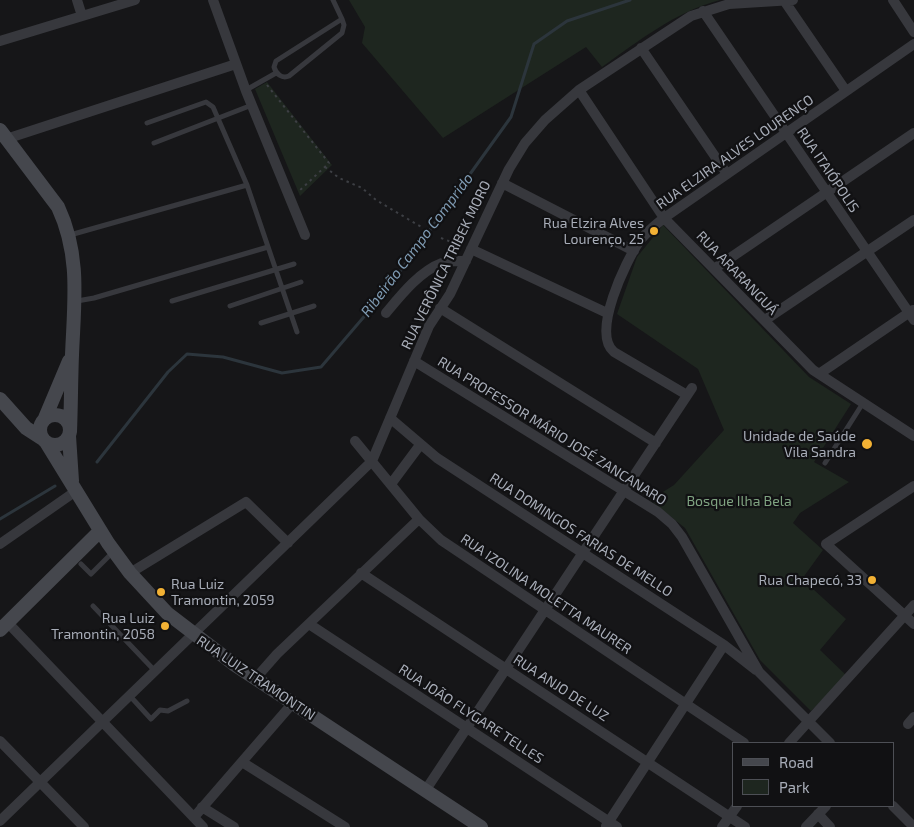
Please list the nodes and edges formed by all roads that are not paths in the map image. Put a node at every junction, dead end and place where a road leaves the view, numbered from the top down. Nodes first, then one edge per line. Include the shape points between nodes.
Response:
1 (77, 0) edge
2 (135, 0) edge
3 (212, 0) edge
4 (333, 0) edge
5 (893, 0) edge
6 (789, 1) edge
7 (703, 11) junction
8 (82, 16) junction
9 (342, 20) junction
10 (914, 32) edge
11 (1, 42) edge
12 (914, 44) edge
13 (641, 48) junction
14 (236, 64) junction
15 (276, 73) junction
16 (246, 90) junction
17 (580, 90) junction
18 (846, 91) junction
19 (252, 104) junction
20 (218, 119) junction
21 (148, 123) dead end
22 (786, 133) junction
23 (914, 133) edge
24 (3, 134) edge
25 (154, 143) dead end
26 (727, 174) junction
27 (502, 183) junction
28 (247, 185) junction
29 (827, 192) junction
30 (664, 218) junction
31 (914, 220) edge
32 (305, 235) dead end
33 (70, 236) junction
34 (268, 247) junction
35 (471, 249) junction
36 (634, 251) junction
37 (867, 252) junction
38 (466, 261) junction
39 (294, 264) dead end
40 (714, 269) junction
41 (276, 270) junction
42 (301, 282) dead end
43 (282, 289) junction
44 (76, 301) junction
45 (172, 301) dead end
46 (230, 306) dead end
47 (314, 306) dead end
48 (440, 308) junction
49 (386, 313) dead end
50 (607, 313) junction
51 (291, 314) junction
52 (912, 314) edge
53 (765, 320) junction
54 (262, 323) dead end
55 (297, 332) dead end
56 (72, 354) junction
57 (414, 361) junction
58 (819, 374) junction
59 (0, 399) edge
60 (863, 402) junction
61 (10, 411) junction
62 (390, 418) junction
63 (44, 420) junction
64 (70, 434) junction
65 (914, 436) edge
66 (44, 441) junction
67 (355, 441) dead end
68 (656, 443) junction
69 (420, 445) junction
70 (372, 461) junction
71 (825, 462) dead end
72 (390, 484) junction
73 (914, 486) edge
74 (74, 488) junction
75 (624, 491) junction
76 (419, 519) junction
77 (100, 531) junction
78 (288, 543) junction
79 (0, 544) edge
80 (114, 551) junction
81 (583, 552) junction
82 (82, 564) dead end
83 (130, 573) junction
84 (362, 573) junction
85 (93, 606) dead end
86 (914, 606) edge
87 (545, 610) junction
88 (905, 616) junction
89 (309, 624) junction
90 (914, 624) edge
91 (4, 626) edge
92 (193, 635) junction
93 (724, 645) junction
94 (506, 669) junction
95 (156, 671) junction
96 (759, 672) junction
97 (255, 679) junction
98 (130, 696) junction
99 (187, 701) dead end
100 (292, 704) junction
101 (686, 704) junction
102 (104, 721) junction
103 (809, 721) junction
104 (467, 728) junction
105 (0, 741) edge
106 (743, 742) edge
107 (790, 742) edge
108 (829, 742) edge
109 (242, 762) junction
110 (648, 762) junction
111 (40, 782) junction
112 (425, 791) junction
113 (202, 807) junction
114 (735, 807) edge
115 (893, 807) edge
116 (822, 810) edge
117 (195, 816) junction
118 (729, 816) junction
119 (0, 821) edge
120 (611, 825) edge
121 (84, 827) edge
122 (203, 827) edge
123 (234, 827) edge
124 (345, 827) edge
125 (481, 827) edge
126 (722, 827) edge
127 (745, 827) edge
128 (806, 827) edge
129 (830, 827) edge
130 (914, 827) edge

1 - 8 street
2 - 8 street
3 - 14 street
4 - 9 lane
5 - 10 street
6 - 7 street, RUA VERÔNICA TRIBEK MORO via 729,4
6 - 18 street
7 - 13 street, RUA VERÔNICA TRIBEK MORO
7 - 22 street, RUA ITAIÓPOLIS
8 - 11 street
9 - 15 lane via 276,61
9 - 15 lane via 342,33 289,76 282,77
12 - 18 street, RUA ELZIRA ALVES LOURENÇO
13 - 17 street, RUA VERÔNICA TRIBEK MORO
13 - 26 street
14 - 16 street
14 - 24 street
15 - 16 lane
16 - 19 street
17 - 27 street, RUA VERÔNICA TRIBEK MORO via 535,131
17 - 30 street, RUA ARARANGUÁ
18 - 22 street, RUA ELZIRA ALVES LOURENÇO
19 - 20 lane
19 - 32 street
20 - 21 lane via 213,107 206,102
20 - 25 lane
20 - 28 lane
22 - 26 street, RUA ELZIRA ALVES LOURENÇO
22 - 29 street, RUA ITAIÓPOLIS
23 - 29 street
24 - 33 main road, RUA LUIZ TRAMONTIN via 50,195
26 - 30 street, RUA ELZIRA ALVES LOURENÇO
27 - 35 street, RUA VERÔNICA TRIBEK MORO
27 - 36 street
28 - 33 lane
28 - 34 lane
29 - 37 street, RUA ITAIÓPOLIS
29 - 40 street
30 - 36 street, RUA ELZIRA ALVES LOURENÇO via 649,230
30 - 40 street, RUA ARARANGUÁ
31 - 37 street
33 - 44 main road, RUA LUIZ TRAMONTIN via 76,268
34 - 41 lane
34 - 44 lane
35 - 38 street, RUA VERÔNICA TRIBEK MORO
35 - 50 street
36 - 50 street, RUA ELZIRA ALVES LOURENÇO
37 - 52 street, RUA ITAIÓPOLIS
37 - 53 street
38 - 48 street, RUA VERÔNICA TRIBEK MORO
38 - 49 street via 450,261 434,267 404,292
39 - 41 lane
40 - 53 street, RUA ARARANGUÁ
41 - 43 lane
41 - 45 lane
42 - 43 lane
43 - 46 lane
43 - 51 lane
44 - 56 main road, RUA LUIZ TRAMONTIN
47 - 51 lane
48 - 57 street, RUA VERÔNICA TRIBEK MORO
48 - 68 street
50 - 68 street via 607,340 611,349 690,391
51 - 54 lane
51 - 55 lane
52 - 58 street
53 - 58 street, RUA ARARANGUÁ
56 - 63 main road
56 - 64 main road, RUA LUIZ TRAMONTIN
57 - 62 street, RUA VERÔNICA TRIBEK MORO
57 - 75 street, RUA PROFESSOR MÁRIO JOSÉ ZANCANARO
58 - 60 street, RUA ARARANGUÁ
59 - 61 main road, RUA LUIZ TRAMONTIN
60 - 65 street, RUA ARARANGUÁ
60 - 71 lane
61 - 63 main road, RUA LUIZ TRAMONTIN via 22,417
61 - 66 main road, RUA LUIZ TRAMONTIN
62 - 69 street, RUA DOMINGOS FARIAS DE MELLO
62 - 70 street, RUA VERÔNICA TRIBEK MORO
63 - 64 main road via 60,416 68,422
63 - 66 main road via 40,430
64 - 66 main road via 59,445
64 - 74 main road, RUA LUIZ TRAMONTIN
66 - 74 main road, RUA LUIZ TRAMONTIN
67 - 70 street, RUA IZOLINA MOLETTA MAURER
68 - 75 street
69 - 72 street
69 - 81 street, RUA DOMINGOS FARIAS DE MELLO
70 - 72 street, RUA IZOLINA MOLETTA MAURER
70 - 78 street, RUA VERÔNICA TRIBEK MORO
72 - 76 street, RUA IZOLINA MOLETTA MAURER
73 - 88 street via 826,544
74 - 77 main road, RUA LUIZ TRAMONTIN
74 - 79 street
75 - 81 street
75 - 96 street, RUA PROFESSOR MÁRIO JOSÉ ZANCANARO via 665,518 677,530
76 - 84 street
76 - 87 street, RUA IZOLINA MOLETTA MAURER via 453,548
77 - 80 main road, RUA LUIZ TRAMONTIN
77 - 91 main road
78 - 83 street via 246,502
78 - 92 street, RUA VERÔNICA TRIBEK MORO
80 - 82 lane via 91,574
80 - 83 main road, RUA LUIZ TRAMONTIN
81 - 87 street
81 - 93 street, RUA DOMINGOS FARIAS DE MELLO
83 - 92 main road, RUA LUIZ TRAMONTIN via 166,613
84 - 89 street
84 - 94 street, RUA ANJO DE LUZ
85 - 95 lane
86 - 88 street
87 - 94 street
87 - 101 street, RUA IZOLINA MOLETTA MAURER
88 - 90 street
88 - 103 street
89 - 97 street
89 - 104 street, RUA JOÃO FLYGARE TELLES
91 - 102 street
92 - 95 street, RUA VERÔNICA TRIBEK MORO
92 - 97 main road, RUA LUIZ TRAMONTIN
93 - 96 street, RUA DOMINGOS FARIAS DE MELLO
93 - 101 street
94 - 104 street
94 - 110 street, RUA ANJO DE LUZ
95 - 98 street, RUA VERÔNICA TRIBEK MORO
96 - 103 street, RUA PROFESSOR MÁRIO JOSÉ ZANCANARO
97 - 100 main road, RUA LUIZ TRAMONTIN
98 - 99 lane via 152,719 160,710 168,711
98 - 102 street, RUA VERÔNICA TRIBEK MORO
100 - 109 street
100 - 112 main road, RUA LUIZ TRAMONTIN
101 - 106 street, RUA IZOLINA MOLETTA MAURER
101 - 110 street
102 - 111 street, RUA VERÔNICA TRIBEK MORO
102 - 117 street
103 - 107 street
103 - 108 street, RUA PROFESSOR MÁRIO JOSÉ ZANCANARO
104 - 112 street
104 - 120 street, RUA JOÃO FLYGARE TELLES
105 - 111 street
109 - 113 street
109 - 124 street
110 - 118 street, RUA ANJO DE LUZ
110 - 120 street
111 - 119 street, RUA VERÔNICA TRIBEK MORO
111 - 121 street
112 - 125 main road, RUA LUIZ TRAMONTIN
113 - 117 street
113 - 123 street
114 - 118 street
115 - 130 street
116 - 128 street
116 - 129 street
117 - 122 street
118 - 126 street
118 - 127 street, RUA ANJO DE LUZ

